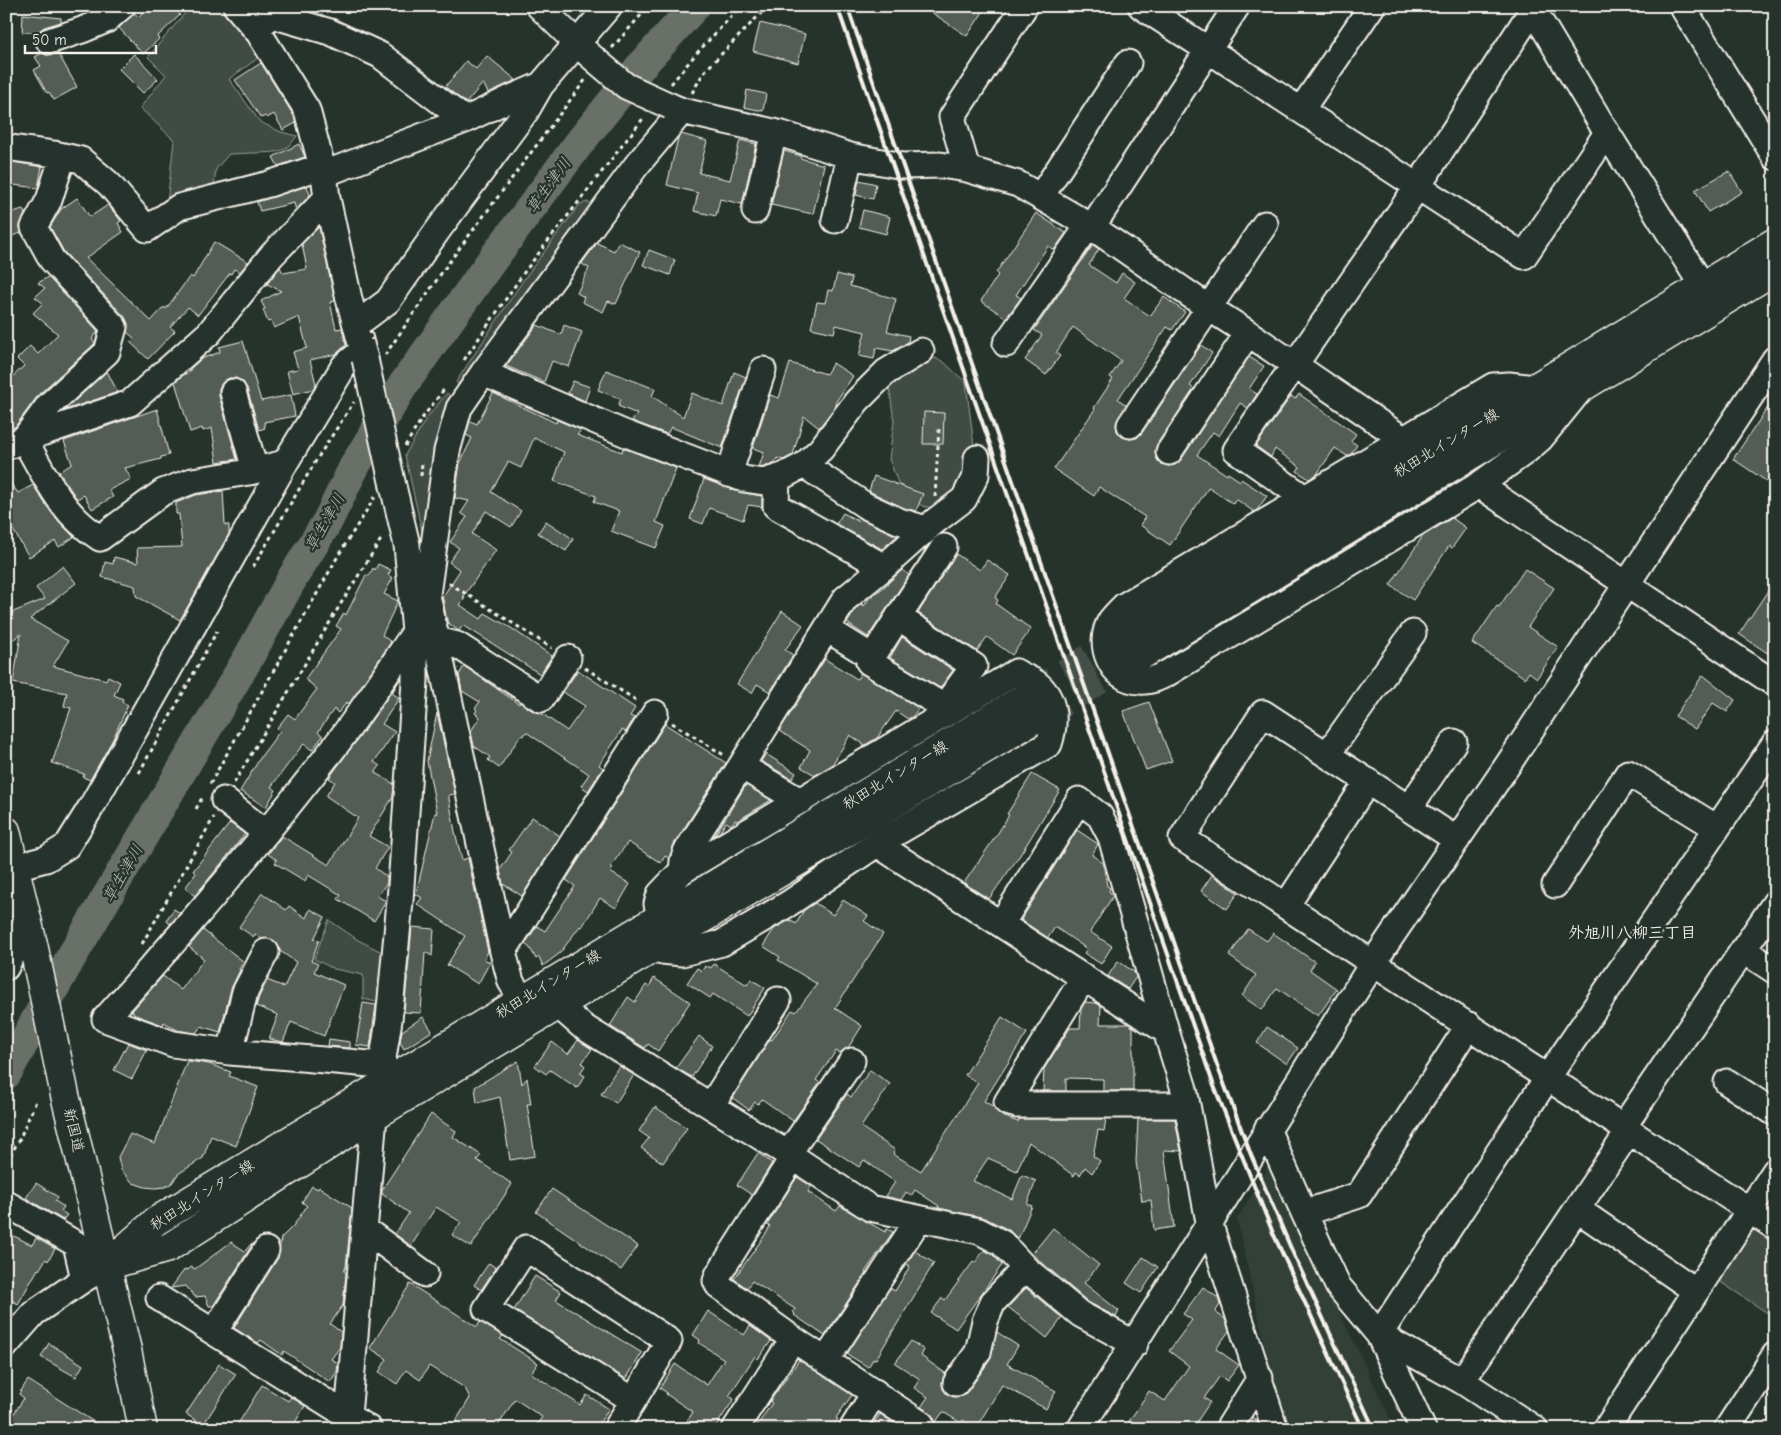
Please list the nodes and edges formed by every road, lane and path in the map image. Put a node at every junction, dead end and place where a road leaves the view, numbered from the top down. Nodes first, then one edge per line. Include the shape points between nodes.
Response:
1 (122, 6) edge
2 (236, 6) edge
3 (539, 6) edge
4 (609, 6) edge
5 (768, 6) edge
6 (1025, 6) edge
7 (1141, 6) edge
8 (1238, 6) edge
9 (1372, 6) edge
10 (1682, 6) edge
11 (1534, 7) edge
12 (256, 29) junction
13 (49, 41) dead end
14 (582, 48) junction
15 (1208, 50) junction
16 (1128, 63) dead end
17 (541, 86) junction
18 (676, 109) junction
19 (1301, 110) junction
20 (465, 120) junction
21 (774, 132) junction
22 (1607, 133) junction
23 (12, 148) dead end
24 (63, 156) junction
25 (850, 156) junction
26 (1775, 157) edge
27 (967, 169) junction
28 (324, 179) junction
29 (1418, 186) junction
30 (1040, 196) junction
31 (755, 211) dead end
32 (835, 220) dead end
33 (1265, 224) dead end
34 (1091, 226) junction
35 (1775, 242) edge
36 (1775, 270) edge
37 (1702, 285) junction
38 (1209, 308) junction
39 (356, 325) junction
40 (1248, 333) junction
41 (1006, 344) dead end
42 (921, 351) dead end
43 (364, 356) junction
44 (1775, 359) edge
45 (1294, 364) junction
46 (763, 370) dead end
47 (483, 373) junction
48 (1536, 388) junction
49 (233, 392) dead end
50 (1130, 425) dead end
51 (584, 430) dead end
52 (937, 431) dead end
53 (624, 433) junction
54 (1527, 435) junction
55 (1403, 439) junction
56 (15, 443) edge
57 (932, 448) dead end
58 (937, 448) junction
59 (1169, 452) dead end
60 (977, 458) dead end
61 (285, 463) junction
62 (804, 465) junction
63 (256, 470) junction
64 (729, 474) junction
65 (777, 478) junction
66 (1480, 485) junction
67 (1306, 498) junction
68 (402, 525) junction
69 (929, 527) junction
70 (944, 548) dead end
71 (884, 567) junction
72 (1626, 584) junction
73 (424, 611) junction
74 (898, 617) junction
75 (827, 629) junction
76 (1413, 633) dead end
77 (568, 658) junction
78 (872, 658) junction
79 (1775, 684) edge
80 (947, 709) junction
81 (655, 712) junction
82 (1454, 742) dead end
83 (1775, 743) edge
84 (1327, 755) junction
85 (741, 766) junction
86 (1368, 781) junction
87 (224, 800) junction
88 (800, 801) junction
89 (1409, 808) junction
90 (1717, 828) junction
91 (6, 831) edge
92 (266, 833) junction
93 (1457, 840) junction
94 (877, 844) junction
95 (15, 867) junction
96 (682, 871) junction
97 (1555, 885) dead end
98 (1775, 903) edge
99 (1286, 906) junction
100 (660, 916) junction
101 (1001, 924) junction
102 (30, 932) junction
103 (654, 947) junction
104 (1743, 950) junction
105 (139, 951) dead end
106 (266, 952) dead end
107 (503, 952) junction
108 (1373, 963) junction
109 (6, 967) edge
110 (1775, 971) edge
111 (1084, 977) junction
112 (552, 996) junction
113 (778, 1000) dead end
114 (528, 1010) junction
115 (1469, 1026) junction
116 (1166, 1031) junction
117 (230, 1052) junction
118 (852, 1061) dead end
119 (380, 1076) junction
120 (1548, 1078) junction
121 (1727, 1082) dead end
122 (37, 1100) dead end
123 (1187, 1105) junction
124 (711, 1106) junction
125 (1775, 1113) edge
126 (374, 1116) junction
127 (1267, 1129) junction
128 (1626, 1129) junction
129 (790, 1155) junction
130 (6, 1163) edge
131 (1775, 1171) edge
132 (6, 1207) edge
133 (1577, 1209) junction
134 (1748, 1210) junction
135 (1304, 1213) junction
136 (919, 1219) junction
137 (1209, 1222) junction
138 (1775, 1227) edge
139 (364, 1229) junction
140 (266, 1250) dead end
141 (1025, 1268) junction
142 (95, 1272) junction
143 (425, 1274) dead end
144 (1696, 1291) junction
145 (160, 1298) dead end
146 (214, 1332) junction
147 (1379, 1336) junction
148 (793, 1339) junction
149 (1135, 1344) junction
150 (6, 1346) edge
151 (1775, 1355) edge
152 (826, 1360) junction
153 (1260, 1378) junction
154 (1462, 1382) junction
155 (956, 1383) dead end
156 (875, 1392) junction
157 (634, 1400) junction
158 (348, 1416) junction
159 (143, 1429) edge
160 (369, 1429) edge
161 (616, 1429) edge
162 (735, 1429) edge
163 (852, 1429) edge
164 (917, 1429) edge
165 (1080, 1429) edge
166 (1228, 1429) edge
167 (1275, 1429) edge
168 (1423, 1429) edge
169 (1535, 1429) edge
170 (1606, 1429) edge
171 (1727, 1429) edge

1 - 13 street via 106,20
2 - 12 street
3 - 14 street
4 - 14 street
5 - 18 path via 704,72
6 - 27 street via 952,116
7 - 15 street
8 - 15 street
9 - 19 street
10 - 26 street
11 - 22 street
11 - 29 street
12 - 20 street via 272,15 330,32 380,55
12 - 28 street via 307,110
14 - 17 street
14 - 18 street, bridge via 626,86
15 - 19 street
15 - 34 street
16 - 30 street
17 - 20 street via 508,98
17 - 39 street via 388,301
18 - 21 street
18 - 47 street
19 - 29 street
20 - 28 street
21 - 25 street
21 - 31 street
22 - 29 street via 1524,256
22 - 37 street
23 - 24 street
24 - 28 street via 81,160 109,184 147,229 179,208 268,184
24 - 56 street via 49,200 34,227 52,260 114,327 108,352 49,404
25 - 27 street via 903,166 940,165
25 - 32 street
27 - 30 street via 1018,184
28 - 39 street
28 - 56 street via 272,255 209,333 130,403
29 - 45 street
30 - 34 street
33 - 38 street
34 - 38 street
34 - 41 street
35 - 37 main road, 秋田北インター線
36 - 54 main road, 秋田北インター線 via 1582,387
37 - 48 main road, 秋田北インター線
38 - 40 street
38 - 50 street
39 - 43 street
40 - 45 street
40 - 59 street
42 - 62 street via 886,372 857,401 821,449
43 - 61 street via 356,356 344,366
43 - 68 street, bridge
44 - 72 street
45 - 55 street
45 - 67 street via 1236,450
46 - 64 street
47 - 53 street
47 - 73 street via 459,408 450,440
48 - 54 main road, 秋田北インター線 via 1121,653
48 - 55 street via 1509,384 1493,386
49 - 63 street
51 - 53 street via 620,444
52 - 58 path
53 - 64 street
54 - 66 street
55 - 67 street
56 - 63 street via 84,528 100,538 163,492 192,481
57 - 58 path
58 - 69 path
60 - 69 street via 976,474 964,499
61 - 63 street
61 - 95 street via 67,846 46,859
62 - 65 street
62 - 69 street via 866,506 899,521
64 - 65 street via 764,482
65 - 71 street via 776,506
66 - 67 street via 1154,680 1139,682 1123,676 1112,665 1104,640 1110,621 1124,606
66 - 72 street
68 - 73 street
68 - 87 path via 380,541
69 - 71 street
70 - 74 street
71 - 75 street via 845,600
72 - 79 street
72 - 93 street
73 - 77 path
73 - 77 street via 457,646 541,700
73 - 92 street via 340,739
73 - 107 street
73 - 119 street via 415,681 389,1020
74 - 78 street
74 - 80 street via 974,666
75 - 78 street
75 - 85 street
76 - 84 street
77 - 81 path
78 - 80 street via 869,662
80 - 88 street
80 - 94 street via 1016,672 1046,692 1053,710 1054,729 1050,744
81 - 85 path
81 - 107 street
82 - 89 street
83 - 90 street
84 - 86 street
84 - 99 street via 1263,713 1182,838
85 - 88 street
85 - 96 street via 686,852
86 - 89 street
86 - 99 street
87 - 92 street
87 - 105 path
88 - 96 street
89 - 93 street
90 - 97 street via 1628,773
90 - 120 street
91 - 95 main road, 新国道
92 - 117 street via 190,925 105,1019 172,1044
93 - 108 street
94 - 101 street
94 - 103 street via 788,904 722,943 682,953
95 - 102 main road, 新国道
96 - 100 street via 660,894 657,904
98 - 104 street
99 - 108 street
100 - 103 main road, 秋田北インター線 via 1034,706
100 - 112 main road, 秋田北インター線
101 - 111 street
101 - 116 street via 1079,800 1100,816 1111,837
102 - 109 street
102 - 142 main road, 新国道 via 66,1095
103 - 112 main road, 秋田北インター線
104 - 110 street
104 - 128 street
106 - 117 street via 245,992
107 - 114 street via 511,982
108 - 115 street
108 - 127 street
111 - 116 street
111 - 123 street via 1008,1102 1016,1105
112 - 114 main road, 秋田北インター線
112 - 124 street via 582,1026
113 - 124 street
114 - 119 main road, 秋田北インター線
114 - 126 main road, 秋田北インター線
115 - 120 street
115 - 135 street via 1359,1195
116 - 123 street
117 - 119 street
118 - 129 street
119 - 126 street
119 - 142 main road, 秋田北インター線 via 156,1221
120 - 128 street
120 - 147 street
121 - 125 street
122 - 130 path
123 - 137 street
124 - 129 street
126 - 139 street
126 - 142 main road, 秋田北インター線 via 168,1248
127 - 135 street
127 - 137 street
128 - 133 street
128 - 134 street
129 - 136 street via 870,1208
129 - 148 street via 716,1281
131 - 134 street
132 - 142 street via 8,1204 76,1244
133 - 144 street
133 - 154 street
134 - 138 street
134 - 144 street
135 - 147 street via 1338,1286
136 - 141 street via 979,1231 1002,1244
136 - 152 street
137 - 149 street
137 - 153 street
139 - 143 street
139 - 158 street
140 - 146 street
141 - 149 street via 1080,1314
141 - 155 street via 993,1302 978,1352
142 - 150 street via 34,1313
142 - 159 main road, 新国道
144 - 170 street
145 - 146 street
146 - 158 street
147 - 154 street
147 - 168 street
148 - 152 street
148 - 162 street
149 - 165 street
151 - 171 street
152 - 156 street
153 - 166 street
153 - 167 street
154 - 169 street
156 - 163 street
156 - 164 street via 921,1424
157 - 157 street via 669,1341 526,1248 486,1309
157 - 161 street
158 - 160 street

